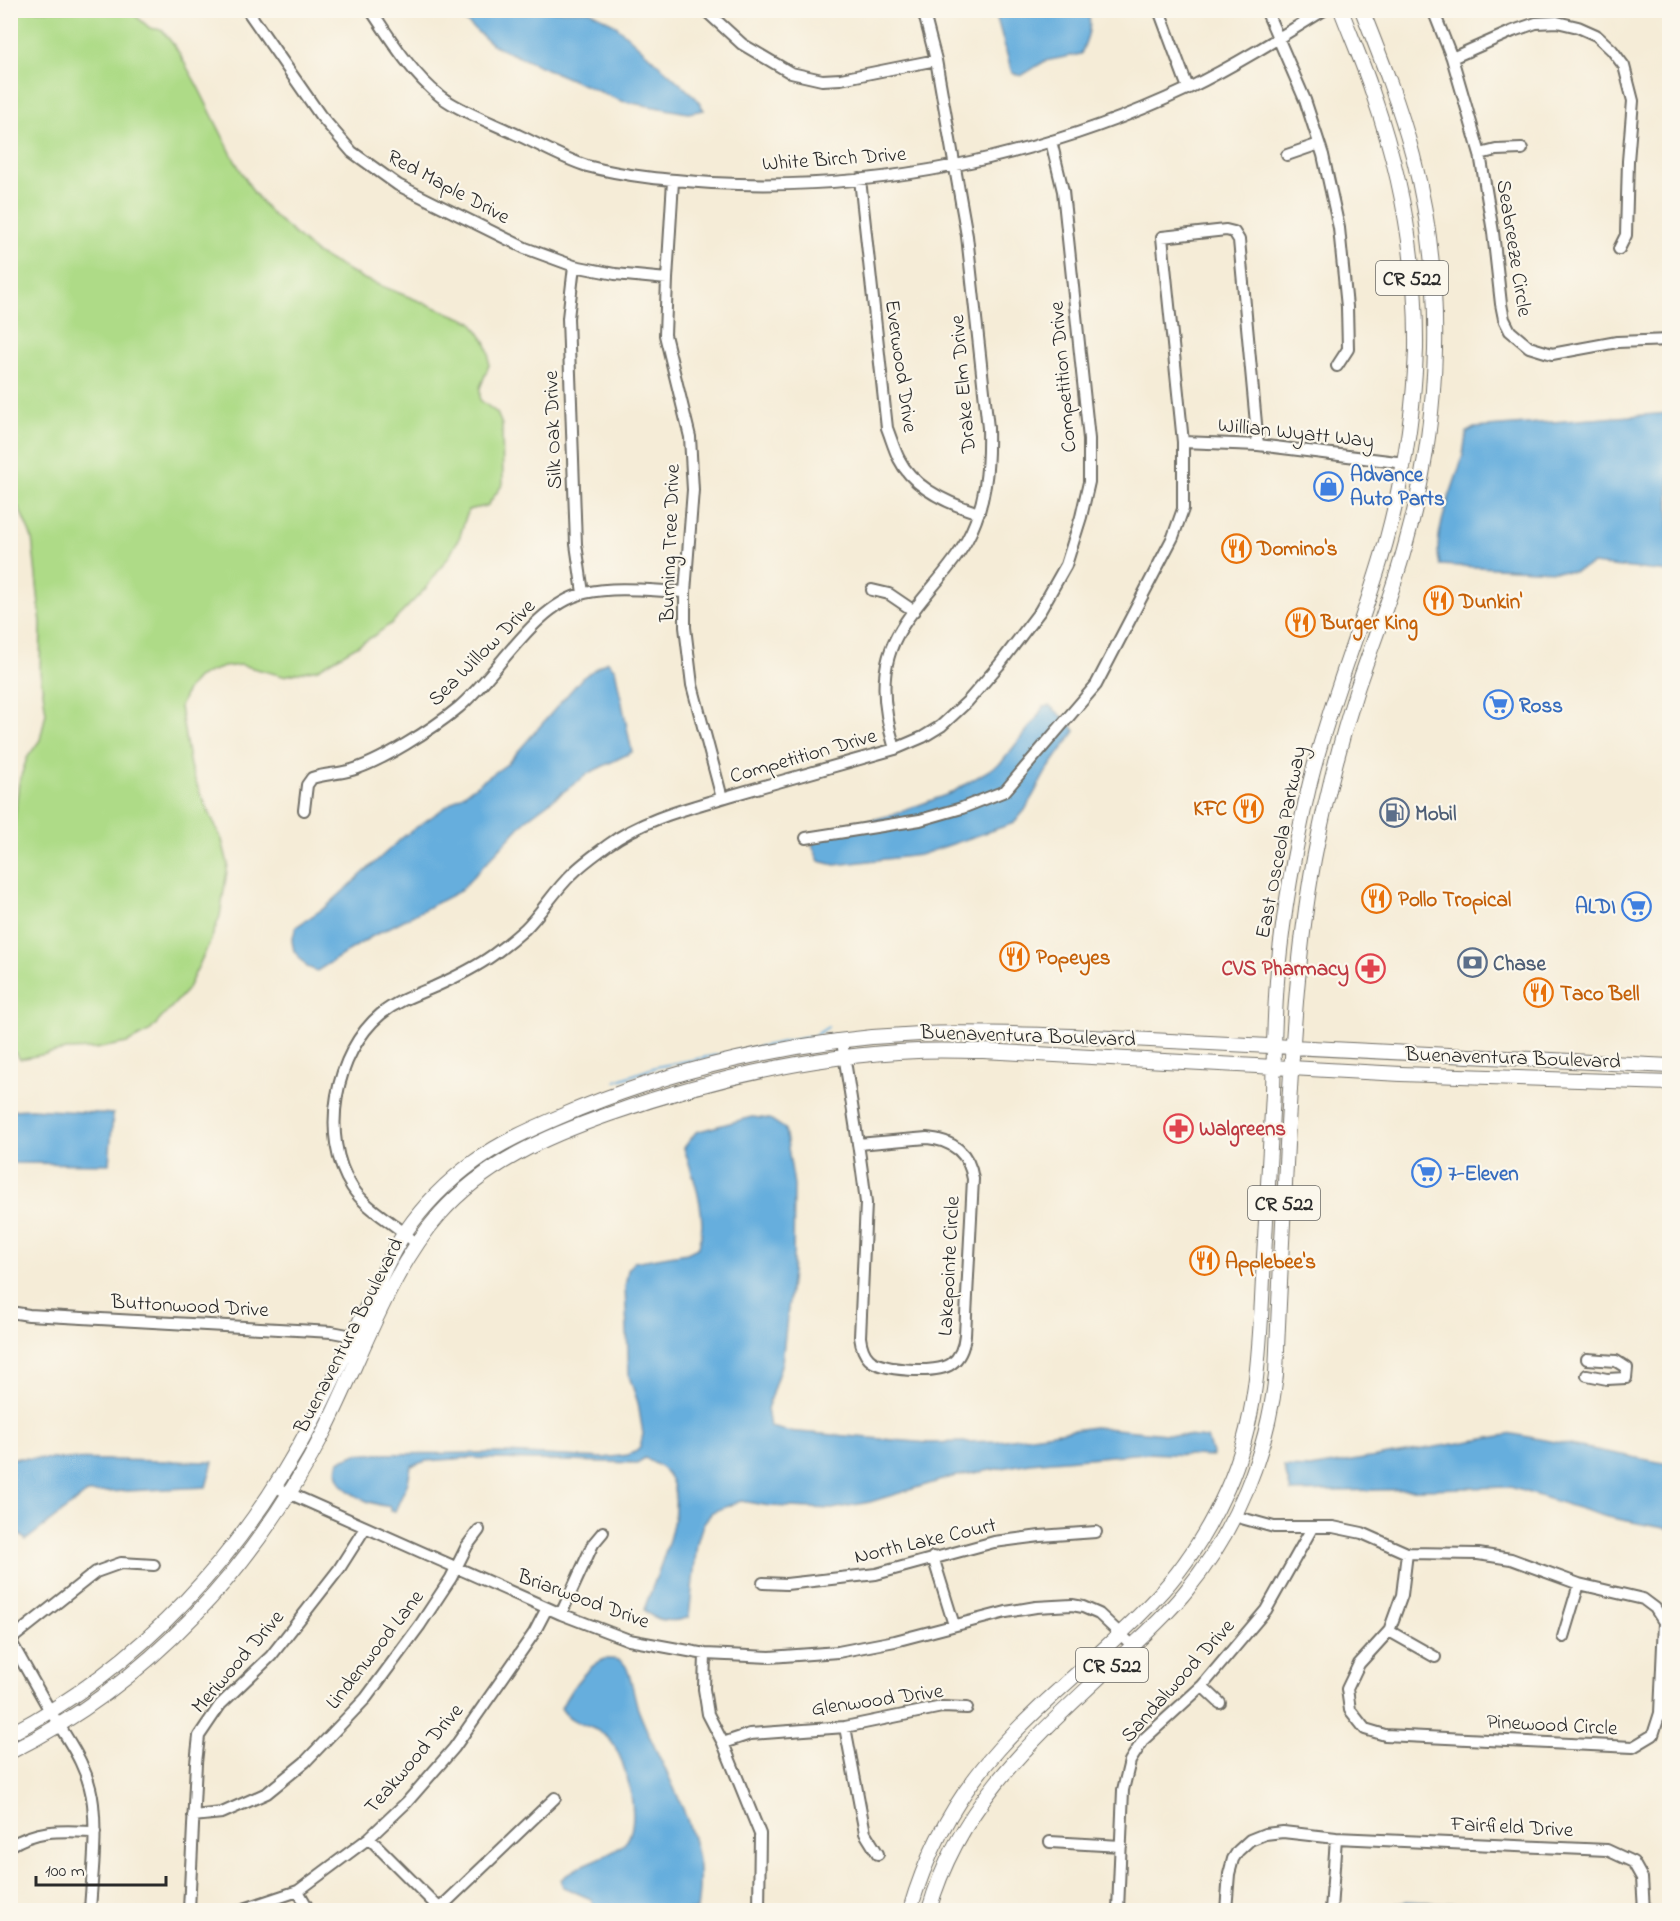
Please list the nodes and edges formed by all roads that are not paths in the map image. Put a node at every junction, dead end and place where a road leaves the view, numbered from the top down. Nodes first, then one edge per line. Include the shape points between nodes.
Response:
1 (247, 10) edge
2 (371, 10) edge
3 (705, 10) edge
4 (923, 10) edge
5 (1159, 10) edge
6 (1266, 10) edge
7 (1324, 10) edge
8 (1341, 10) edge
9 (1354, 10) edge
10 (1433, 10) edge
11 (1365, 16) edge
12 (1277, 39) junction
13 (1452, 58) junction
14 (936, 60) junction
15 (1188, 88) junction
16 (1052, 141) junction
17 (1319, 144) junction
18 (1522, 149) dead end
19 (1480, 154) junction
20 (1287, 155) dead end
21 (955, 166) junction
22 (860, 179) junction
23 (673, 181) junction
24 (1619, 249) dead end
25 (574, 266) junction
26 (667, 279) junction
27 (1670, 340) edge
28 (1337, 366) dead end
29 (1183, 442) junction
30 (1258, 445) junction
31 (1405, 463) junction
32 (979, 513) junction
33 (872, 590) dead end
34 (685, 592) junction
35 (583, 593) junction
36 (914, 611) junction
37 (1338, 687) junction
38 (1356, 693) junction
39 (895, 749) junction
40 (722, 798) junction
41 (304, 810) dead end
42 (806, 838) dead end
43 (1071, 1036) junction
44 (842, 1041) junction
45 (1273, 1046) junction
46 (1292, 1047) junction
47 (845, 1057) junction
48 (1068, 1057) junction
49 (1604, 1063) junction
50 (1670, 1066) edge
51 (1273, 1067) junction
52 (1291, 1068) junction
53 (1602, 1081) junction
54 (1670, 1083) edge
55 (858, 1144) junction
56 (405, 1232) junction
57 (416, 1244) junction
58 (10, 1312) edge
59 (1261, 1330) junction
60 (353, 1335) junction
61 (1277, 1337) junction
62 (367, 1340) junction
63 (1587, 1359) dead end
64 (1587, 1375) dead end
65 (1248, 1425) junction
66 (275, 1487) junction
67 (290, 1494) junction
68 (1234, 1516) junction
69 (365, 1528) junction
70 (1312, 1528) junction
71 (479, 1530) dead end
72 (603, 1532) dead end
73 (1096, 1533) dead end
74 (1407, 1553) junction
75 (933, 1557) junction
76 (154, 1565) dead end
77 (457, 1568) junction
78 (763, 1583) dead end
79 (1580, 1584) junction
80 (547, 1608) junction
81 (561, 1614) junction
82 (954, 1625) junction
83 (1389, 1631) junction
84 (1121, 1633) junction
85 (1563, 1637) dead end
86 (10, 1640) edge
87 (1133, 1646) junction
88 (705, 1654) junction
89 (1435, 1657) dead end
90 (1202, 1686) junction
91 (1220, 1703) dead end
92 (967, 1708) dead end
93 (51, 1711) junction
94 (60, 1725) junction
95 (845, 1727) junction
96 (10, 1734) edge
97 (723, 1743) junction
98 (10, 1752) edge
99 (555, 1798) dead end
100 (194, 1816) junction
101 (95, 1832) junction
102 (369, 1838) junction
103 (1336, 1838) junction
104 (1050, 1842) dead end
105 (10, 1846) edge
106 (1121, 1846) junction
107 (878, 1854) dead end
108 (298, 1891) junction
109 (440, 1910) edge
110 (90, 1911) edge
111 (189, 1911) edge
112 (241, 1911) edge
113 (309, 1911) edge
114 (759, 1911) edge
115 (910, 1911) edge
116 (929, 1911) edge
117 (1118, 1911) edge
118 (1226, 1911) edge
119 (1331, 1911) edge
120 (1644, 1911) edge

1 - 25 street, Red Maple Drive via 320,115 352,152 429,202 525,248
2 - 23 street, White Birch Drive via 406,61 441,96 471,113 584,165
3 - 14 street via 742,44 802,76 841,79
4 - 14 street, Drake Elm Drive
5 - 15 street
6 - 12 street
7 - 12 street, White Birch Drive
8 - 31 main road, East Osceola Parkway / CR 522 via 1374,95 1395,163 1406,218 1416,350
9 - 11 main road
10 - 13 street, Seabreeze Circle
11 - 38 main road, East Osceola Parkway / CR 522 via 1395,94 1425,212 1435,352 1431,423 1417,498 1400,563
12 - 15 street, White Birch Drive
12 - 17 street via 1305,100
13 - 19 street, Seabreeze Circle
13 - 24 street via 1536,23 1578,27 1596,35 1612,50 1624,66 1633,101 1626,235
14 - 21 street, Drake Elm Drive
15 - 16 street, White Birch Drive
16 - 21 street, White Birch Drive
16 - 39 street, Competition Drive via 1063,191 1089,439 1089,482 1081,517 1066,564 1040,611 999,665 968,702 941,726
17 - 20 street
17 - 28 street via 1339,228 1347,307 1348,349
18 - 19 street
19 - 27 street, Seabreeze Circle via 1500,304 1510,332 1529,347 1552,354 1617,342
21 - 22 street, White Birch Drive
21 - 32 street, Drake Elm Drive via 967,236 988,428 989,460
22 - 23 street, White Birch Drive via 770,184
22 - 32 street, Everwood Drive via 887,428 900,461 916,481 937,497
23 - 26 street, Burning Tree Drive
25 - 26 street, Red Maple Drive
25 - 35 street, Silk Oak Drive via 568,318 576,544
26 - 34 street, Burning Tree Drive via 665,335 690,437 693,490
29 - 30 street, Willian Wyatt Way
29 - 30 street via 1162,237 1226,230 1234,232 1239,240
29 - 42 street via 1183,509 1145,592 1096,685 1005,791 920,820
30 - 31 street, Willian Wyatt Way
31 - 37 main road, East Osceola Parkway / CR 522 via 1382,553
32 - 36 street, Drake Elm Drive via 961,550
33 - 36 street via 889,594
34 - 35 street, Sea Willow Drive
34 - 40 street, Burning Tree Drive via 692,685
35 - 41 street, Sea Willow Drive via 553,608 460,707 434,727 349,771 312,778 307,785
36 - 39 street, Drake Elm Drive via 889,655 885,679 886,718
37 - 38 street
37 - 45 main road, East Osceola Parkway / CR 522 via 1317,753 1294,863 1281,942
38 - 46 main road, East Osceola Parkway / CR 522 via 1315,857 1298,967
39 - 40 street, Competition Drive
40 - 56 street, Competition Drive via 669,813 608,845 572,874 526,928 492,956 380,1014 357,1042 337,1092 334,1142 339,1165 365,1202
43 - 44 main road, Buenaventura Boulevard via 945,1034
43 - 45 main road, Buenaventura Boulevard
43 - 48 street
44 - 47 street, Lakepointe Circle
44 - 56 main road, Buenaventura Boulevard via 774,1052 650,1084 531,1129 473,1162 428,1203
45 - 46 main road, Buenaventura Boulevard
45 - 51 main road, East Osceola Parkway / CR 522
46 - 49 main road, Buenaventura Boulevard
46 - 52 main road, East Osceola Parkway / CR 522
47 - 48 main road, Buenaventura Boulevard via 918,1051
47 - 55 street, Lakepointe Circle
47 - 57 main road, Buenaventura Boulevard via 701,1085 586,1123 526,1149 483,1175 441,1213
48 - 51 main road, Buenaventura Boulevard
49 - 50 main road, Buenaventura Boulevard
49 - 53 street
51 - 52 main road, Buenaventura Boulevard
51 - 59 main road, East Osceola Parkway / CR 522
52 - 53 main road, Buenaventura Boulevard
52 - 61 main road, East Osceola Parkway / CR 522
53 - 54 main road, Buenaventura Boulevard
55 - 55 street, Lakepointe Circle via 867,1203 860,1337 863,1351 881,1366 932,1370 946,1367 957,1360 965,1335 973,1179 968,1160 956,1146 938,1139
56 - 57 street, Competition Drive
56 - 60 main road, Buenaventura Boulevard
57 - 62 main road, Buenaventura Boulevard
58 - 60 street, Buttonwood Drive
59 - 61 street
59 - 65 main road, East Osceola Parkway / CR 522
60 - 62 street, Buttonwood Drive
60 - 66 main road, Buenaventura Boulevard via 312,1422
61 - 68 main road, East Osceola Parkway / CR 522 via 1272,1407 1251,1478
62 - 67 main road, Buenaventura Boulevard via 326,1429
63 - 64 street via 1616,1361 1627,1368 1626,1378
65 - 68 main road via 1249,1456 1232,1499
65 - 84 main road, East Osceola Parkway / CR 522 via 1229,1484 1204,1533 1156,1599
66 - 67 street, Briarwood Drive
66 - 93 main road, Buenaventura Boulevard via 233,1548 172,1616 101,1678
67 - 69 street, Briarwood Drive
67 - 94 main road, Buenaventura Boulevard via 246,1558 188,1622 147,1660
68 - 70 street, Pinewood Circle via 1274,1527
68 - 87 main road, East Osceola Parkway / CR 522 via 1206,1565
69 - 77 street, Briarwood Drive
69 - 100 street, Meriwood Drive via 339,1569 271,1656 220,1705 200,1736
70 - 74 street, Pinewood Circle via 1333,1527 1362,1533
70 - 90 street, Sandalwood Drive via 1266,1610
71 - 77 street, Lindenwood Lane
72 - 81 street via 593,1544
73 - 75 street, North Lake Court via 994,1542
74 - 79 street, Pinewood Circle via 1478,1554 1511,1559
74 - 83 street, Pinewood Circle via 1402,1595
75 - 78 street, North Lake Court via 876,1574
75 - 82 street
76 - 86 street via 121,1563 96,1572
77 - 80 street, Briarwood Drive
77 - 100 street, Lindenwood Lane via 366,1698 305,1762 267,1793 222,1813
79 - 83 street, Pinewood Circle via 1643,1599 1664,1622 1660,1713 1653,1735 1633,1747 1385,1735 1365,1729 1350,1710 1347,1689 1359,1664
79 - 85 street
80 - 81 street, Briarwood Drive
80 - 102 street, Teakwood Drive via 534,1634 454,1748
81 - 88 street, Briarwood Drive via 629,1640
82 - 84 street, Briarwood Drive via 1035,1607 1072,1605 1092,1610
82 - 88 street, Briarwood Drive via 838,1652 770,1657
83 - 89 street
84 - 87 street, Briarwood Drive
84 - 115 main road, East Osceola Parkway / CR 522 via 1019,1728 983,1768 936,1841
86 - 93 street
87 - 116 main road, East Osceola Parkway / CR 522 via 1030,1743 986,1794 963,1830
88 - 97 street via 708,1714
90 - 91 street
90 - 106 street, Sandalwood Drive via 1144,1739 1130,1761 1123,1790
92 - 95 street, Glenwood Drive via 942,1707
93 - 94 street
93 - 96 main road, Buenaventura Boulevard
94 - 98 main road, Buenaventura Boulevard
94 - 101 street via 79,1756 89,1783
95 - 97 street, Glenwood Drive via 750,1734
95 - 107 street via 866,1833
97 - 114 street via 760,1834
99 - 109 street
100 - 111 street, Meriwood Drive
101 - 105 street via 49,1831 25,1837
101 - 110 street
102 - 108 street, Teakwood Drive
102 - 109 street
103 - 118 street, Fairfield Drive via 1273,1833 1250,1840 1238,1851 1231,1866
103 - 119 street
103 - 120 street, Fairfield Drive via 1607,1850 1633,1862 1642,1878
104 - 106 street
106 - 117 street, Sandalwood Drive
108 - 112 street, Teakwood Drive
108 - 113 street

